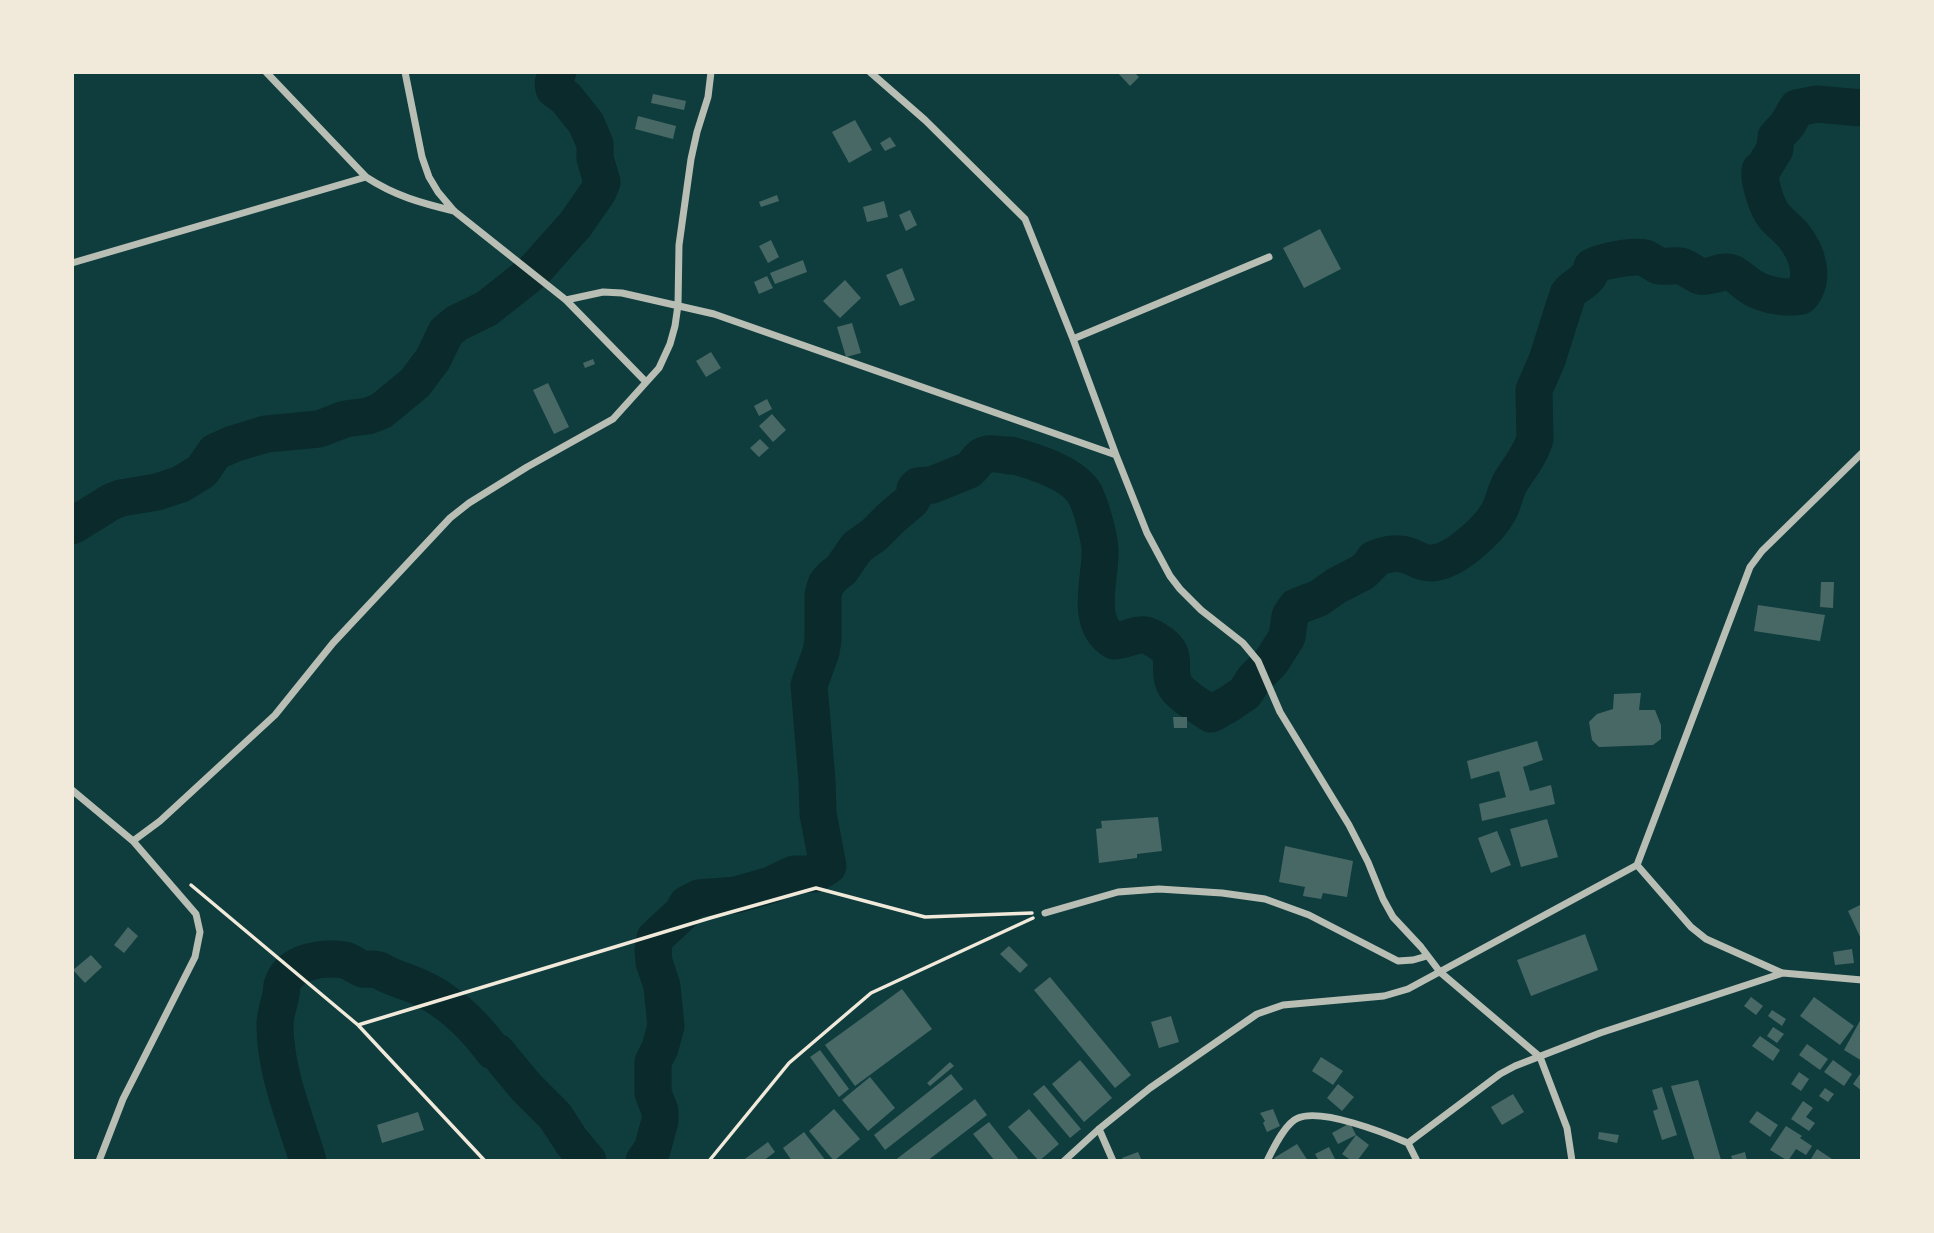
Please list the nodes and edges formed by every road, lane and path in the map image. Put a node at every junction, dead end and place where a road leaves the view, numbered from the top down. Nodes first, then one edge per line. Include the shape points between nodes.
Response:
1 (266, 72) edge
2 (405, 72) edge
3 (711, 72) edge
4 (870, 72) edge
5 (366, 177) junction
6 (454, 211) junction
7 (1269, 257) dead end
8 (72, 263) edge
9 (566, 300) junction
10 (678, 305) junction
11 (1073, 339) junction
12 (646, 382) junction
13 (1862, 453) edge
14 (1116, 455) junction
15 (72, 790) edge
16 (133, 841) junction
17 (1637, 865) junction
18 (184, 878) dead end
19 (1045, 913) junction
20 (1427, 956) junction
21 (1440, 972) junction
22 (1783, 973) junction
23 (1862, 980) edge
24 (358, 1025) junction
25 (1540, 1057) junction
26 (1098, 1129) junction
27 (1408, 1143) junction
28 (99, 1161) edge
29 (485, 1161) edge
30 (709, 1161) edge
31 (1064, 1161) edge
32 (1113, 1161) edge
33 (1267, 1161) edge
34 (1417, 1161) edge
35 (1572, 1161) edge

1 - 5 street
2 - 6 street via 429,177
3 - 10 street via 678,245
4 - 11 street via 1022,215
5 - 6 street via 412,201
5 - 8 street
6 - 9 street
7 - 11 street
9 - 10 street via 603,292
9 - 12 street
10 - 12 street via 670,344 659,368
10 - 14 street
11 - 14 street
12 - 16 street via 613,419 527,467 450,518 333,643 275,715
13 - 17 street via 1751,567
14 - 20 street via 1170,576 1258,661 1280,712 1349,825 1393,917
15 - 16 street
16 - 28 street via 195,914 200,932 195,957 123,1099
17 - 21 street
17 - 22 street via 1706,939
18 - 24 path
19 - 20 street via 1118,892 1222,893 1265,899 1309,915 1398,961
19 - 24 path via 925,918 816,888
19 - 30 path via 871,993 789,1063
20 - 21 street
21 - 25 street
21 - 26 street via 1384,996 1283,1005 1257,1014
22 - 23 street
22 - 25 street
24 - 29 path
25 - 27 street via 1500,1074
25 - 35 street via 1567,1128
26 - 31 street
26 - 32 street
27 - 33 street via 1364,1125 1307,1116 1289,1125
27 - 34 street

